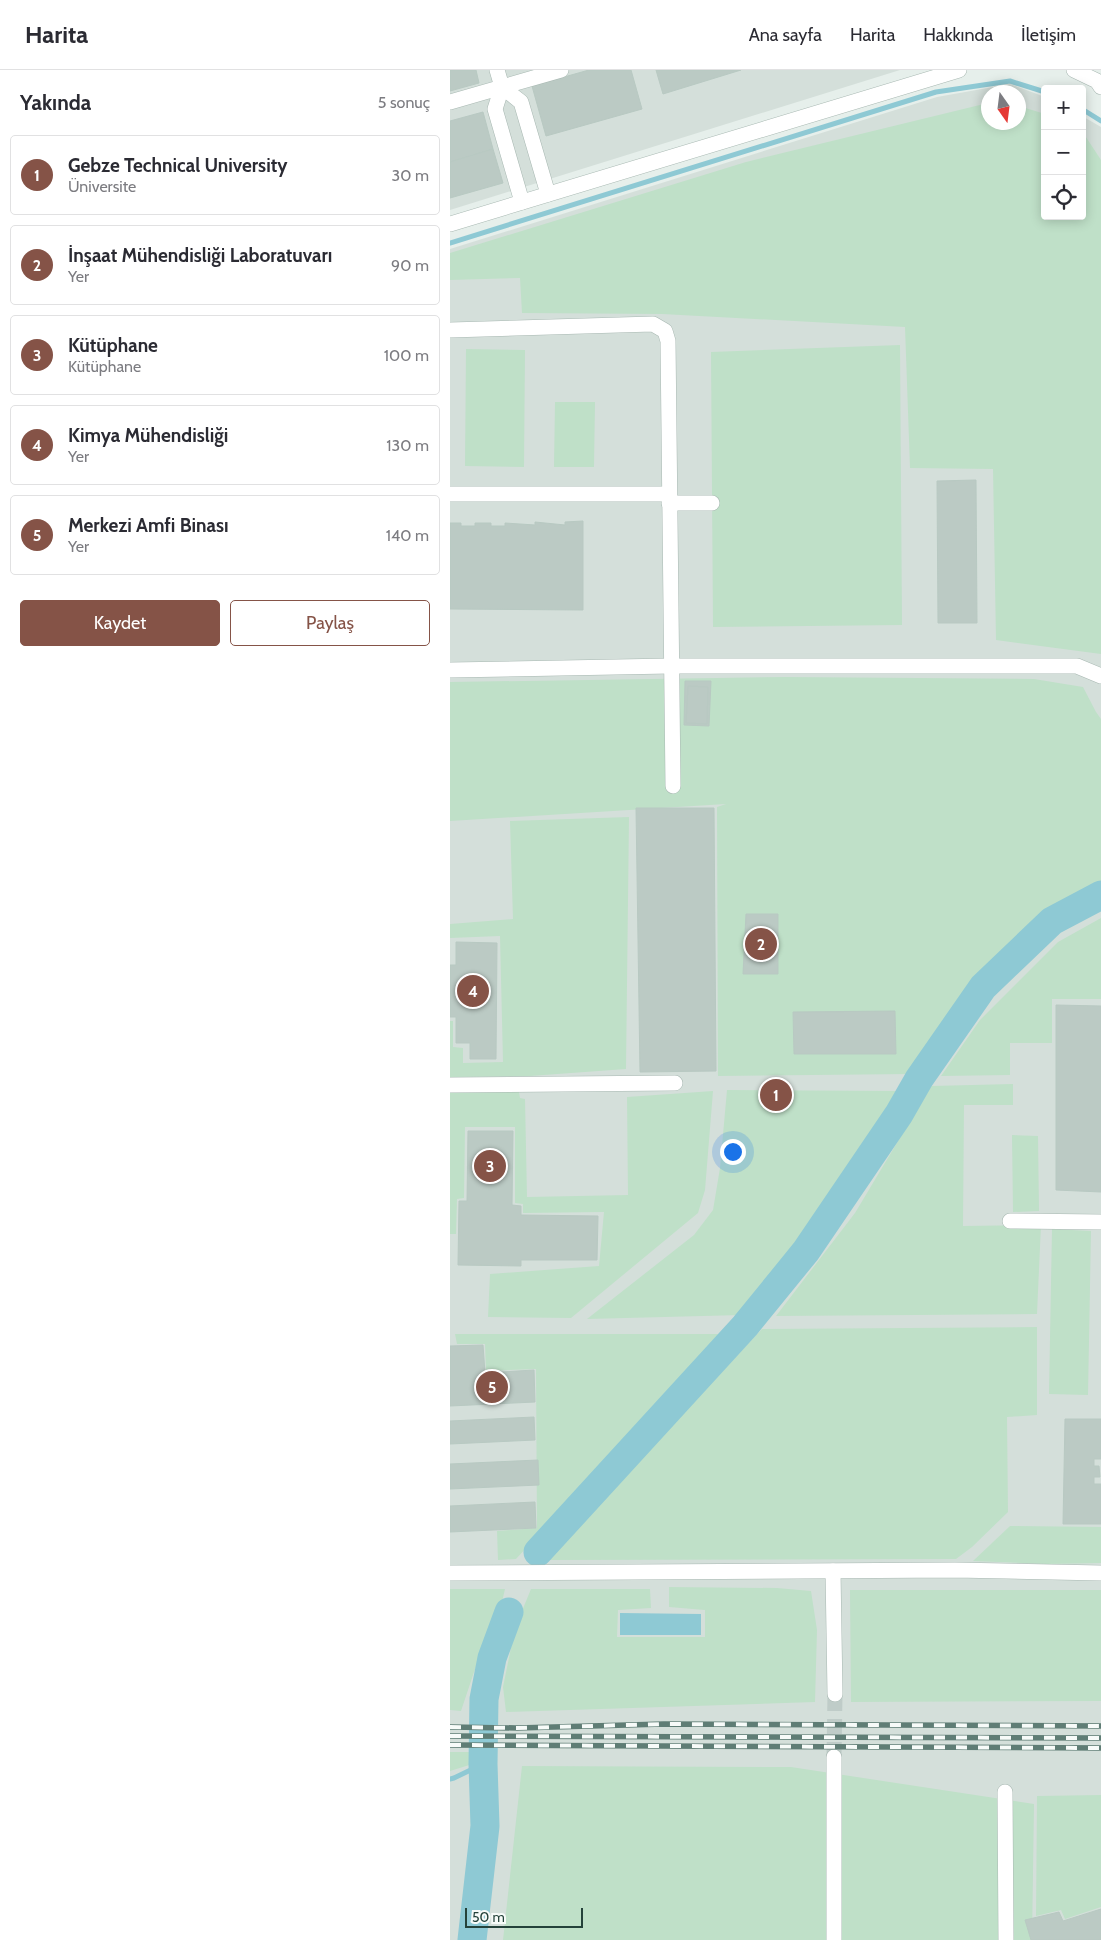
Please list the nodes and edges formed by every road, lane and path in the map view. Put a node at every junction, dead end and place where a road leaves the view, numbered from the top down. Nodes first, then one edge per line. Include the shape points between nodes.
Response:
1 (497, 70) edge
2 (561, 70) edge
3 (959, 70) edge
4 (1074, 70) edge
5 (502, 87) junction
6 (1101, 87) edge
7 (450, 102) edge
8 (548, 194) junction
9 (522, 202) junction
10 (450, 224) edge
11 (450, 330) edge
12 (450, 494) edge
13 (669, 498) junction
14 (712, 503) dead end
15 (670, 666) junction
16 (450, 670) edge
17 (1101, 676) edge
18 (673, 786) dead end
19 (675, 1083) dead end
20 (450, 1085) edge
21 (1010, 1221) dead end
22 (1101, 1222) edge
23 (833, 1571) junction
24 (450, 1573) edge
25 (1101, 1573) edge
26 (835, 1694) tunnel mouth
27 (834, 1757) tunnel mouth
28 (1005, 1792) dead end
29 (834, 1940) edge
30 (1006, 1940) edge

1 - 5 street
2 - 5 street
3 - 8 street
4 - 6 street via 1097,81
5 - 7 street
5 - 8 street via 522,102
5 - 9 street via 495,110
8 - 9 street
9 - 10 street
11 - 13 street via 653,324 665,331 668,341
12 - 13 street
13 - 14 street
13 - 15 street
15 - 16 street
15 - 17 street via 1077,666
15 - 18 street
19 - 20 street via 535,1092
21 - 22 street
23 - 24 street
23 - 25 street
23 - 26 street
27 - 29 street
28 - 30 street

